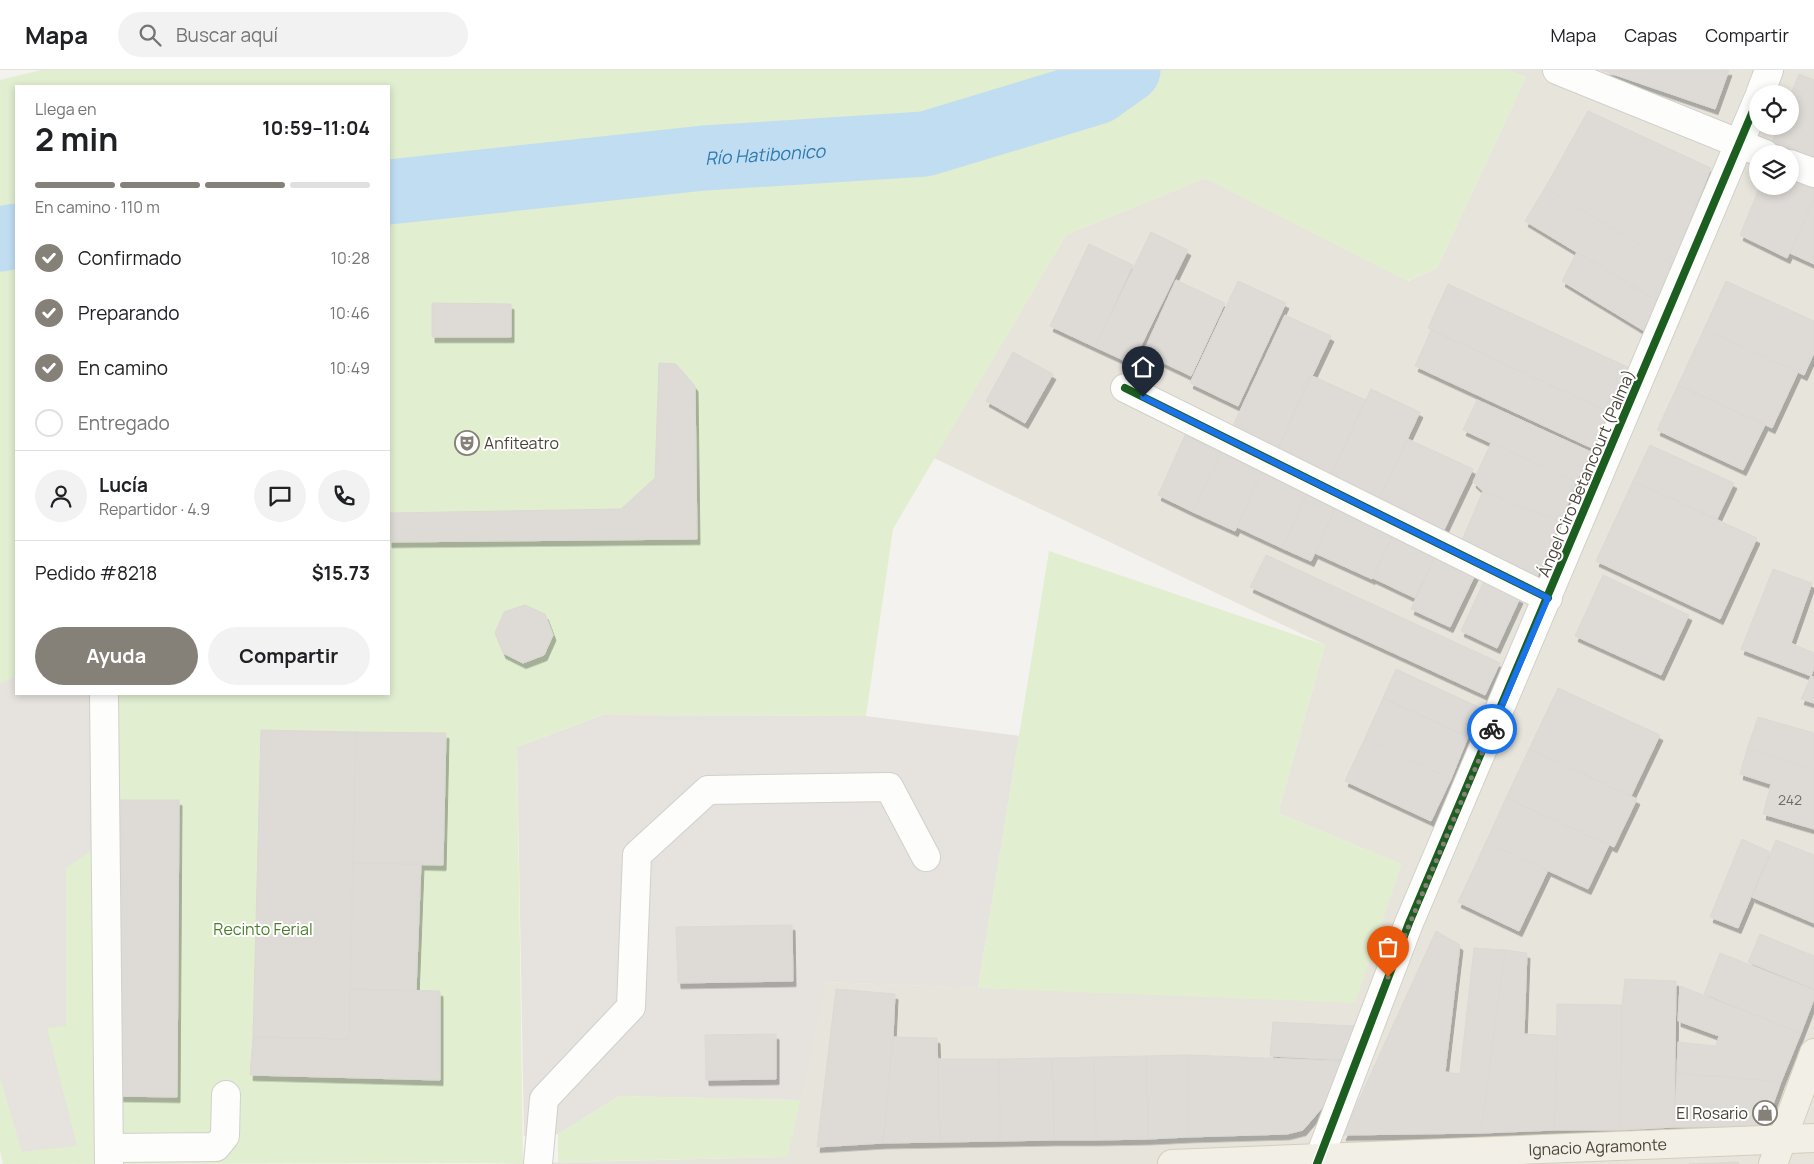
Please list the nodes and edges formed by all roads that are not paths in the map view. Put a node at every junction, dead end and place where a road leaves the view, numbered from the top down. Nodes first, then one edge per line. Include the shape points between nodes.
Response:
1 (1558, 70) edge
2 (1769, 70) edge
3 (1763, 85) edge
4 (1749, 120) edge
5 (1739, 143) junction
6 (1749, 147) edge
7 (1799, 167) edge
8 (1814, 173) edge
9 (1125, 388) dead end
10 (1548, 598) junction
11 (104, 695) edge
12 (926, 858) dead end
13 (1814, 1053) edge
14 (226, 1095) dead end
15 (1814, 1138) edge
16 (1777, 1152) edge
17 (109, 1156) edge
18 (1317, 1161) edge
19 (538, 1164) edge
20 (1172, 1164) edge

1 - 5 street
2 - 3 street
4 - 5 street, Ángel Ciro Betancourt (Palma)
5 - 6 street
5 - 10 street, Ángel Ciro Betancourt (Palma)
7 - 8 street
9 - 10 street
10 - 18 street, Ángel Ciro Betancourt (Palma) via 1410,923
11 - 17 street
12 - 19 street via 889,787 708,790 637,855 631,1007 544,1099
13 - 16 main road
14 - 17 street via 225,1136 216,1147
15 - 16 main road, Ignacio Agramonte
16 - 18 main road, Ignacio Agramonte
18 - 20 main road, Ignacio Agramonte

